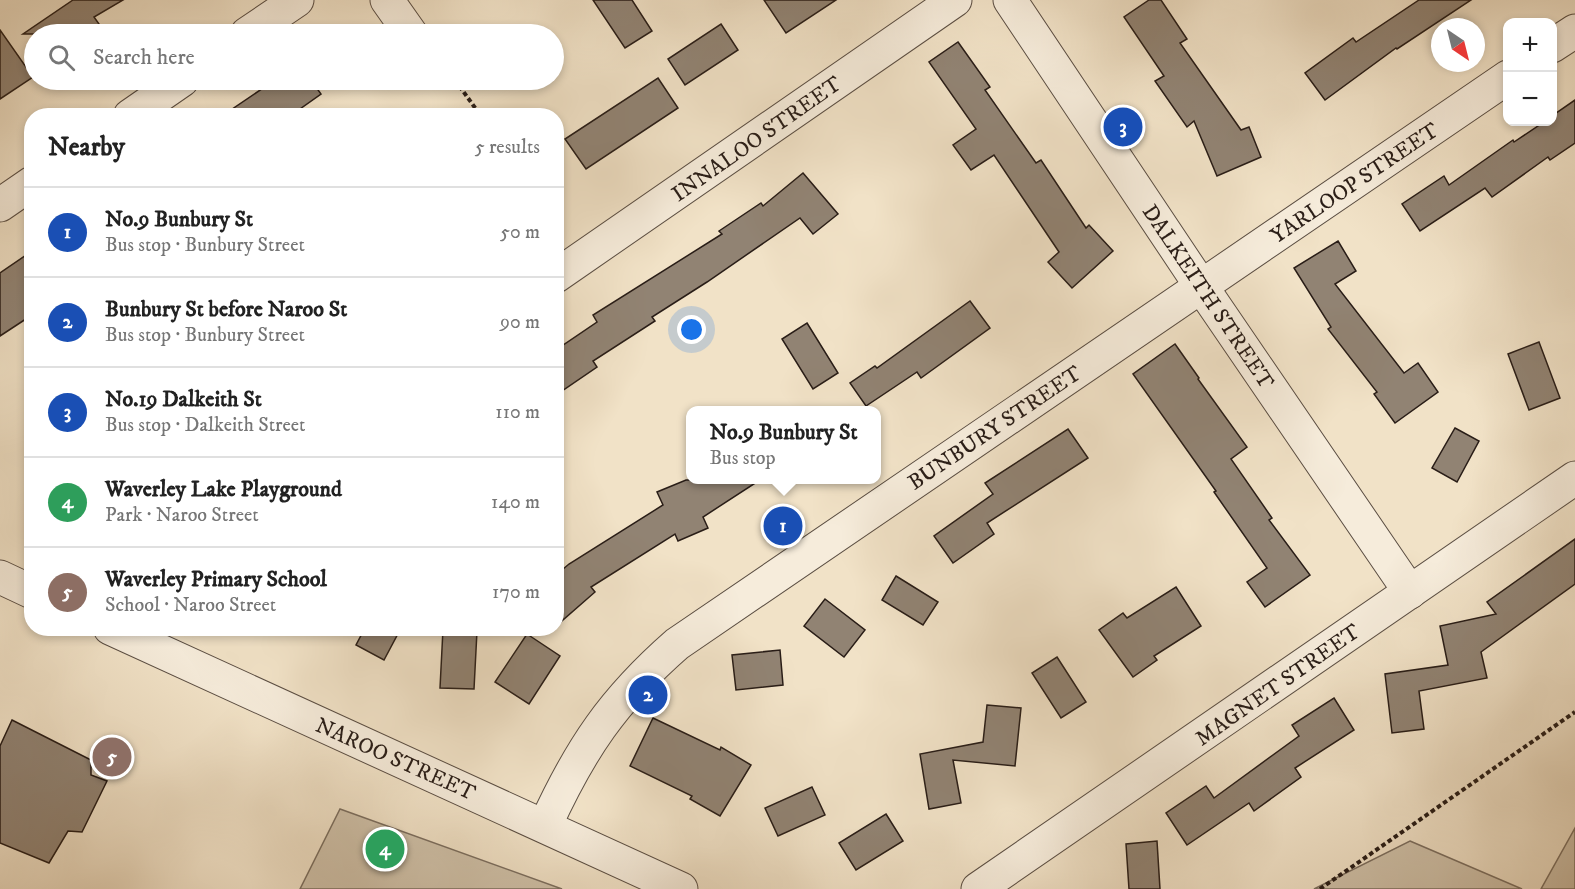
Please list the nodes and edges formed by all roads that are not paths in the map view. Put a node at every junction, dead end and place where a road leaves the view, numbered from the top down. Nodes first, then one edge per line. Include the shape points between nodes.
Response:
1 (297, 0) edge
2 (387, 0) edge
3 (955, 0) edge
4 (985, 0) edge
5 (998, 0) edge
6 (1010, 0) edge
7 (262, 24) edge
8 (404, 24) edge
9 (1575, 31) edge
10 (1557, 43) edge
11 (1503, 80) edge
12 (168, 90) edge
13 (142, 108) edge
14 (24, 188) edge
15 (0, 205) edge
16 (564, 262) edge
17 (1201, 286) junction
18 (1575, 478) edge
19 (0, 577) edge
20 (24, 588) edge
21 (1410, 592) junction
22 (150, 637) edge
23 (545, 826) junction
24 (681, 889) edge
25 (978, 889) edge

1 - 7 street
2 - 8 street
3 - 16 street, INNALOO STREET
4 - 5 street
6 - 17 street, DALKEITH STREET
9 - 10 street
11 - 17 street, YARLOOP STREET
12 - 13 street
14 - 15 street
17 - 21 street, DALKEITH STREET
17 - 23 street, BUNBURY STREET via 676,644 620,699 593,735
18 - 21 street, MAGNET STREET
19 - 20 street
21 - 25 street, MAGNET STREET
22 - 23 street, NAROO STREET
23 - 24 street, NAROO STREET

